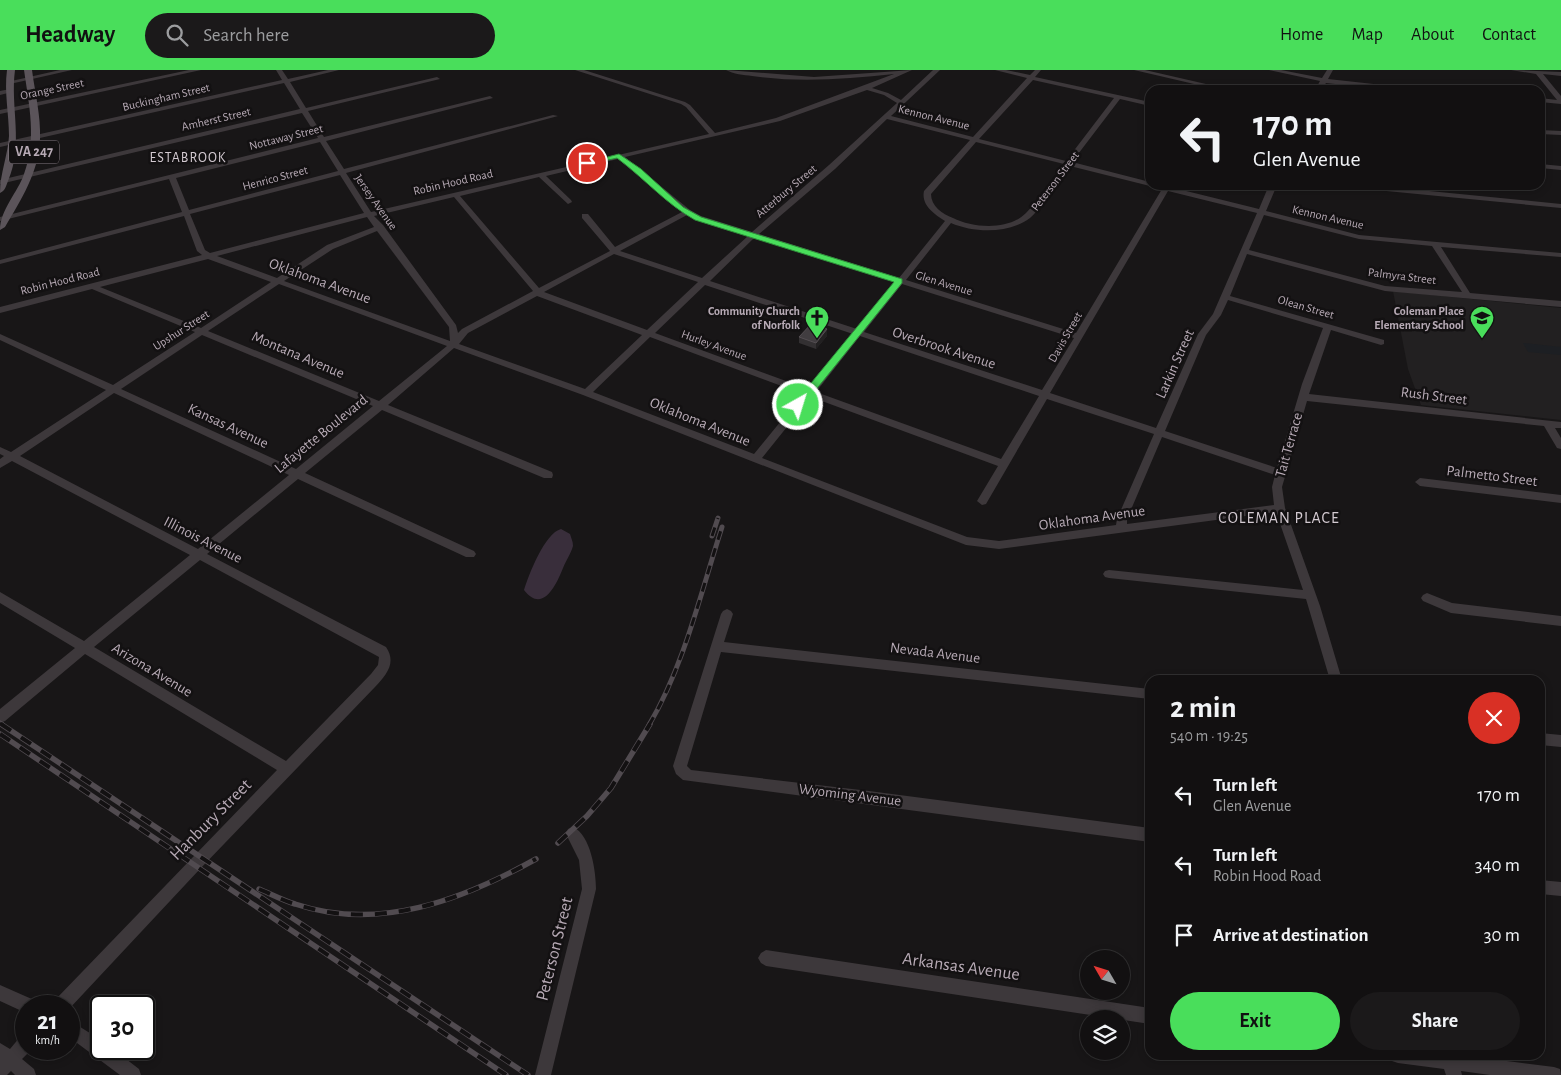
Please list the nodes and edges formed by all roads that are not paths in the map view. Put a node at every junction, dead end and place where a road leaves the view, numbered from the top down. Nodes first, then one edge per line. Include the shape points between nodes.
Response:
1 (11, 70) edge
2 (69, 70) edge
3 (198, 70) edge
4 (279, 70) edge
5 (336, 70) edge
6 (578, 70) edge
7 (729, 70) edge
8 (937, 70) edge
9 (998, 70) edge
10 (1038, 70) edge
11 (1137, 70) edge
12 (1272, 70) edge
13 (1330, 70) edge
14 (1514, 70) edge
15 (908, 71) edge
16 (1537, 71) edge
17 (29, 74) edge
18 (1561, 74) edge
19 (1031, 77) junction
20 (842, 78) junction
21 (437, 79) dead end
22 (286, 81) junction
23 (1325, 81) junction
24 (1206, 85) edge
25 (1322, 85) edge
26 (1351, 85) edge
27 (10, 87) junction
28 (867, 88) junction
29 (0, 93) edge
30 (1118, 97) junction
31 (490, 98) dead end
32 (1545, 100) edge
33 (1561, 101) edge
34 (901, 103) junction
35 (1145, 103) edge
36 (33, 105) junction
37 (12, 110) junction
38 (303, 110) junction
39 (0, 112) edge
40 (555, 116) dead end
41 (886, 117) junction
42 (1545, 132) edge
43 (1561, 133) edge
44 (713, 135) junction
45 (36, 138) junction
46 (974, 139) junction
47 (322, 140) junction
48 (14, 142) junction
49 (0, 145) edge
50 (619, 156) junction
51 (1069, 163) junction
52 (1545, 166) edge
53 (1561, 168) edge
54 (342, 172) junction
55 (540, 174) junction
56 (28, 175) junction
57 (172, 177) junction
58 (2, 181) edge
59 (1145, 183) edge
60 (0, 190) edge
61 (1165, 190) edge
62 (1178, 190) edge
63 (1271, 190) edge
64 (1396, 190) edge
65 (455, 194) junction
66 (568, 202) dead end
67 (1561, 206) edge
68 (1261, 212) junction
69 (186, 213) junction
70 (686, 213) junction
71 (371, 214) junction
72 (585, 216) dead end
73 (3, 218) edge
74 (949, 221) junction
75 (0, 227) edge
76 (380, 227) junction
77 (752, 236) junction
78 (1435, 244) junction
79 (614, 251) junction
80 (1244, 251) junction
81 (1561, 255) edge
82 (208, 256) junction
83 (0, 262) edge
84 (278, 281) junction
85 (899, 281) junction
86 (703, 282) junction
87 (92, 286) junction
88 (538, 292) junction
89 (1468, 296) junction
90 (1225, 297) junction
91 (1561, 304) edge
92 (0, 310) edge
93 (1328, 326) junction
94 (202, 332) junction
95 (647, 334) junction
96 (857, 334) junction
97 (0, 337) edge
98 (1080, 337) junction
99 (1381, 342) dead end
100 (453, 345) junction
101 (113, 390) junction
102 (809, 392) junction
103 (586, 393) junction
104 (1045, 396) junction
105 (1303, 397) junction
106 (380, 406) junction
107 (1547, 423) junction
108 (1561, 425) edge
109 (1160, 434) junction
110 (1561, 446) edge
111 (0, 450) edge
112 (11, 456) junction
113 (755, 460) junction
114 (0, 464) edge
115 (1004, 464) junction
116 (1281, 473) junction
117 (296, 474) junction
118 (548, 475) dead end
119 (1420, 482) dead end
120 (1561, 499) edge
121 (982, 501) dead end
122 (1280, 508) junction
123 (1121, 530) junction
124 (198, 554) junction
125 (470, 554) dead end
126 (1108, 574) dead end
127 (1310, 596) junction
128 (0, 597) edge
129 (1428, 598) dead end
130 (727, 614) dead end
131 (1561, 621) edge
132 (717, 646) junction
133 (85, 649) junction
134 (387, 660) joint
135 (1334, 675) edge
136 (1145, 693) edge
137 (0, 717) edge
138 (1545, 739) edge
139 (1561, 741) edge
140 (288, 770) junction
141 (573, 834) dead end
142 (1145, 834) edge
143 (1545, 887) edge
144 (1561, 889) edge
145 (766, 958) dead end
146 (0, 993) edge
147 (71, 995) edge
148 (15, 1000) edge
149 (1145, 1015) edge
150 (80, 1035) edge
151 (15, 1052) edge
152 (1427, 1060) edge
153 (3, 1061) edge
154 (1450, 1064) edge
155 (28, 1075) edge
156 (133, 1075) edge
157 (543, 1075) edge
158 (1554, 1075) edge

1 - 27 main road, VA 247
2 - 17 street
3 - 36 street, Orange Street
4 - 22 street, Jersey Avenue
5 - 22 street, Buckingham Street
6 - 44 street via 683,103
7 - 20 street via 783,78
8 - 34 street, Atterbury Street
9 - 19 street
10 - 19 street
11 - 24 street
12 - 23 street
13 - 23 street
14 - 16 street
15 - 20 street
15 - 28 street, Robin Hood Road
16 - 18 street
16 - 33 street
17 - 27 street
17 - 36 main road, VA 247
19 - 30 street
19 - 46 street
20 - 28 street
21 - 38 street, Amherst Street
22 - 38 street, Jersey Avenue
22 - 45 street, Buckingham Street
23 - 25 street
23 - 26 street
27 - 29 street
27 - 37 main road, VA 247
28 - 34 street
28 - 44 street, Robin Hood Road via 782,119
30 - 35 street
30 - 51 street, Peterson Street
31 - 47 street, Nottaway Street
32 - 33 street
34 - 41 street, Atterbury Street
36 - 37 street, Orange Street
36 - 45 main road, VA 247
37 - 39 street, Orange Street
37 - 48 main road, VA 247
38 - 47 street, Jersey Avenue
38 - 56 street, Amherst Street
40 - 54 street, Henrico Street
41 - 46 street, Kennon Avenue
41 - 77 street, Atterbury Street
42 - 43 street
44 - 50 street, Robin Hood Road
45 - 48 street, Buckingham Street
45 - 56 main road, VA 247
46 - 51 street, Kennon Avenue
46 - 74 street via 926,195 929,203
47 - 54 street, Jersey Avenue
47 - 57 street, Nottaway Street
48 - 49 street, Buckingham Street
48 - 58 main road, VA 247 via 10,167
50 - 55 street, Robin Hood Road
50 - 70 street, Glen Avenue
51 - 59 street, Kennon Avenue
51 - 74 street, Peterson Street via 1023,220 986,228
52 - 53 street
54 - 69 street, Henrico Street
54 - 71 street, Jersey Avenue
55 - 65 street, Robin Hood Road
55 - 66 street
56 - 58 street, Amherst Street
56 - 73 main road, VA 247
57 - 69 street
57 - 73 street, Nottaway Street
58 - 60 main road, VA 247
61 - 98 street, Davis Street
62 - 68 street, Kennon Avenue
63 - 68 street, Larkin Street
64 - 67 street
65 - 71 street, Robin Hood Road
65 - 88 street, Hurley Avenue
68 - 78 street, Kennon Avenue via 1359,237
68 - 80 street, Larkin Street
69 - 82 street via 201,251
69 - 83 street, Henrico Street
70 - 77 street, Glen Avenue
70 - 79 street, Lafayette Boulevard
71 - 76 street, Jersey Avenue
71 - 82 street, Robin Hood Road
72 - 79 street
73 - 75 main road, VA 247
74 - 85 street
76 - 84 street, Upshur Street via 330,247
76 - 100 street, Jersey Avenue via 453,328
77 - 85 street, Glen Avenue
77 - 86 street, Atterbury Street
78 - 81 street, Kennon Avenue
78 - 89 street
79 - 86 street, Overbrook Avenue
79 - 88 street, Lafayette Boulevard
80 - 89 street, Palmyra Street via 1373,286
80 - 90 street, Larkin Street
82 - 84 street, Oklahoma Avenue
82 - 87 street, Robin Hood Road
84 - 94 street, Upshur Street
84 - 100 street, Oklahoma Avenue
85 - 96 street
85 - 98 street, Glen Avenue
86 - 95 street, Atterbury Street
86 - 96 street, Overbrook Avenue
87 - 92 street, Robin Hood Road
87 - 94 street, Montana Avenue
88 - 95 street, Hurley Avenue
88 - 100 street, Lafayette Boulevard via 474,326
89 - 91 street, Palmyra Street
90 - 93 street, Olean Street
90 - 109 street, Larkin Street via 1218,315 1202,334
93 - 99 street, Olean Street
93 - 105 street, Tait Terrace
94 - 101 street, Upshur Street
94 - 106 street, Montana Avenue
95 - 102 street, Hurley Avenue
95 - 103 street, Atterbury Street
96 - 102 street
96 - 104 street, Overbrook Avenue
97 - 101 street, Kansas Avenue
98 - 104 street, Davis Street
100 - 103 street, Oklahoma Avenue
100 - 106 street, Lafayette Boulevard
101 - 112 street, Upshur Street
101 - 117 street, Kansas Avenue
102 - 113 street
102 - 115 street, Hurley Avenue
103 - 113 street, Oklahoma Avenue
104 - 109 street, Overbrook Avenue
104 - 115 street, Davis Street
105 - 107 street, Rush Street
105 - 116 street, Tait Terrace
106 - 117 street, Lafayette Boulevard
106 - 118 street, Montana Avenue
107 - 108 street, Rush Street
107 - 110 street
109 - 116 street, Overbrook Avenue
109 - 123 street, Larkin Street via 1122,519
111 - 112 street, Illinois Avenue
112 - 114 street, Upshur Street
112 - 124 street, Illinois Avenue
113 - 123 street, Oklahoma Avenue via 966,541 999,545
115 - 121 street, Davis Street
116 - 122 street, Tait Terrace via 1277,486
117 - 124 street, Lafayette Boulevard
117 - 125 street, Kansas Avenue
119 - 120 street, Palmetto Street
122 - 123 street, Oklahoma Avenue
122 - 127 street, Tait Terrace
124 - 133 street, Lafayette Boulevard
124 - 134 street, Illinois Avenue via 382,651
126 - 127 street
127 - 135 street, Tait Terrace
128 - 133 street, Arizona Avenue
129 - 131 street via 1451,608
130 - 132 street
132 - 136 street, Nevada Avenue
132 - 142 street, Wyoming Avenue via 680,766 688,776
133 - 137 street, Lafayette Boulevard
133 - 140 street, Arizona Avenue
134 - 140 street, Hanbury Street via 362,692
138 - 139 street
140 - 147 street, Hanbury Street
141 - 157 street, Peterson Street via 587,860 589,889
143 - 144 street
145 - 149 street, Arkansas Avenue
146 - 148 street
150 - 156 street
151 - 153 street
152 - 154 street
153 - 155 street
154 - 158 street

